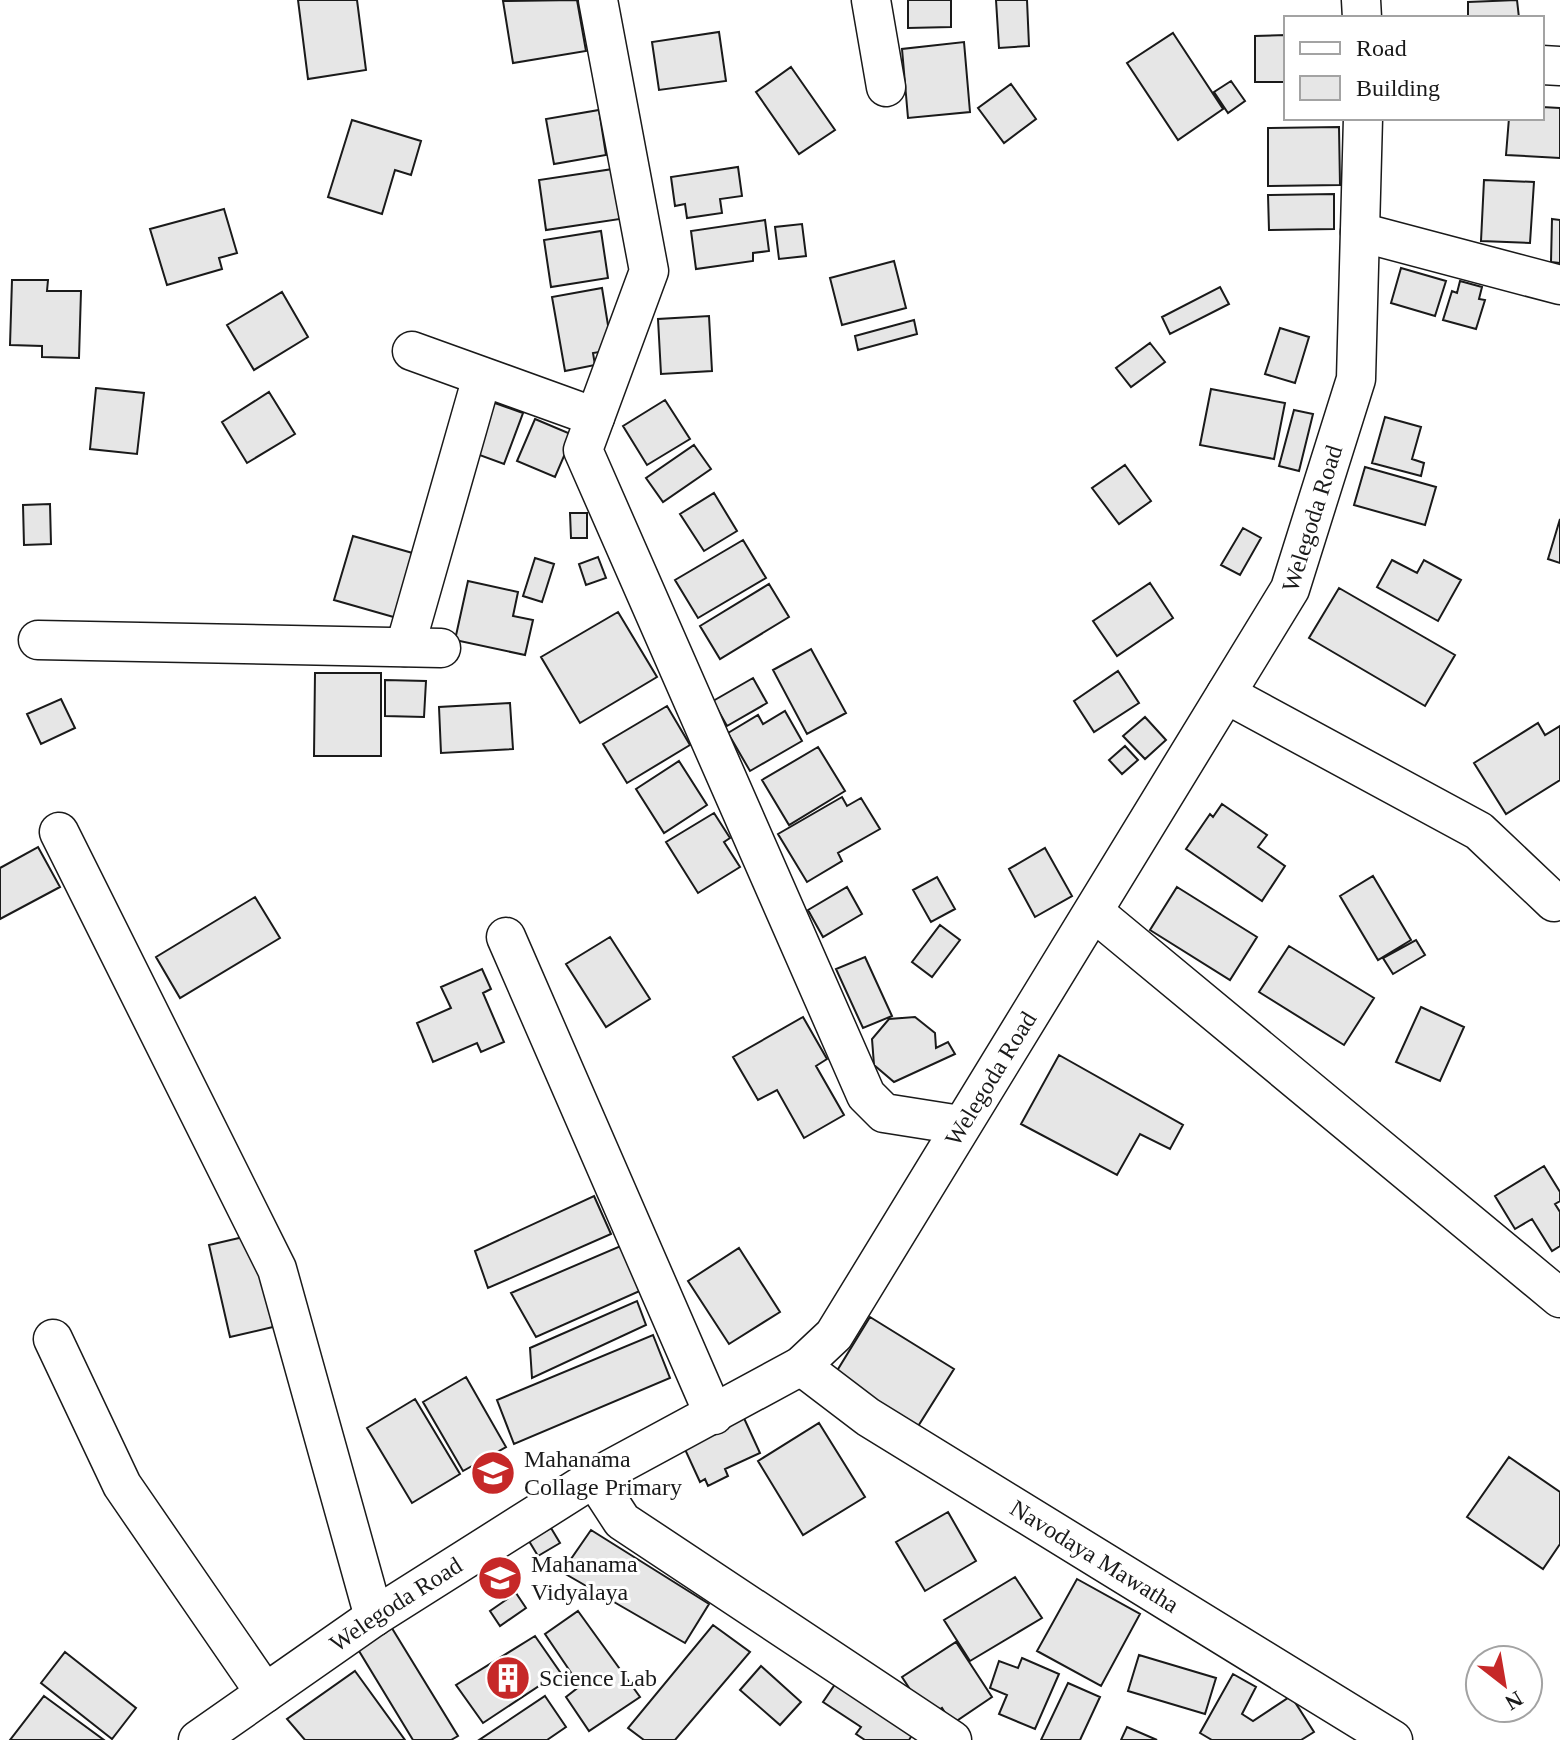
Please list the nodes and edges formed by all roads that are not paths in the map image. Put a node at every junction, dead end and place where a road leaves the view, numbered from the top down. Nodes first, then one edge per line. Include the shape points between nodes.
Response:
1 (598, 0) edge
2 (871, 0) edge
3 (886, 87) dead end
4 (1363, 120) edge
5 (1360, 232) junction
6 (1560, 285) edge
7 (412, 351) dead end
8 (482, 377) junction
9 (595, 417) junction
10 (38, 640) dead end
11 (1226, 694) junction
12 (59, 832) dead end
13 (1554, 902) dead end
14 (1094, 912) junction
15 (506, 937) dead end
16 (960, 1125) junction
17 (1560, 1298) edge
18 (53, 1339) dead end
19 (801, 1366) junction
20 (714, 1415) junction
21 (594, 1478) junction
22 (374, 1617) junction
23 (265, 1693) junction
24 (198, 1740) edge
25 (952, 1740) edge
26 (1393, 1740) edge

1 - 9 street via 649,271
2 - 3 street
4 - 5 street, Welegoda Road
5 - 6 street
5 - 11 street, Welegoda Road via 1356,379 1290,589
7 - 8 street
8 - 9 street
8 - 10 street via 423,648
9 - 16 street via 583,450 866,1095 884,1113
11 - 13 street via 1479,831
11 - 14 street, Welegoda Road
12 - 22 street via 277,1269
14 - 16 street, Welegoda Road
14 - 17 street
15 - 20 street
16 - 19 street, Welegoda Road via 834,1335
18 - 23 street via 122,1485
19 - 20 street, Welegoda Road
19 - 26 street, Navodaya Mawatha via 868,1417
20 - 21 street, Welegoda Road
21 - 22 street, Welegoda Road
21 - 25 street via 622,1521
22 - 23 street, Welegoda Road
23 - 24 street, Welegoda Road

